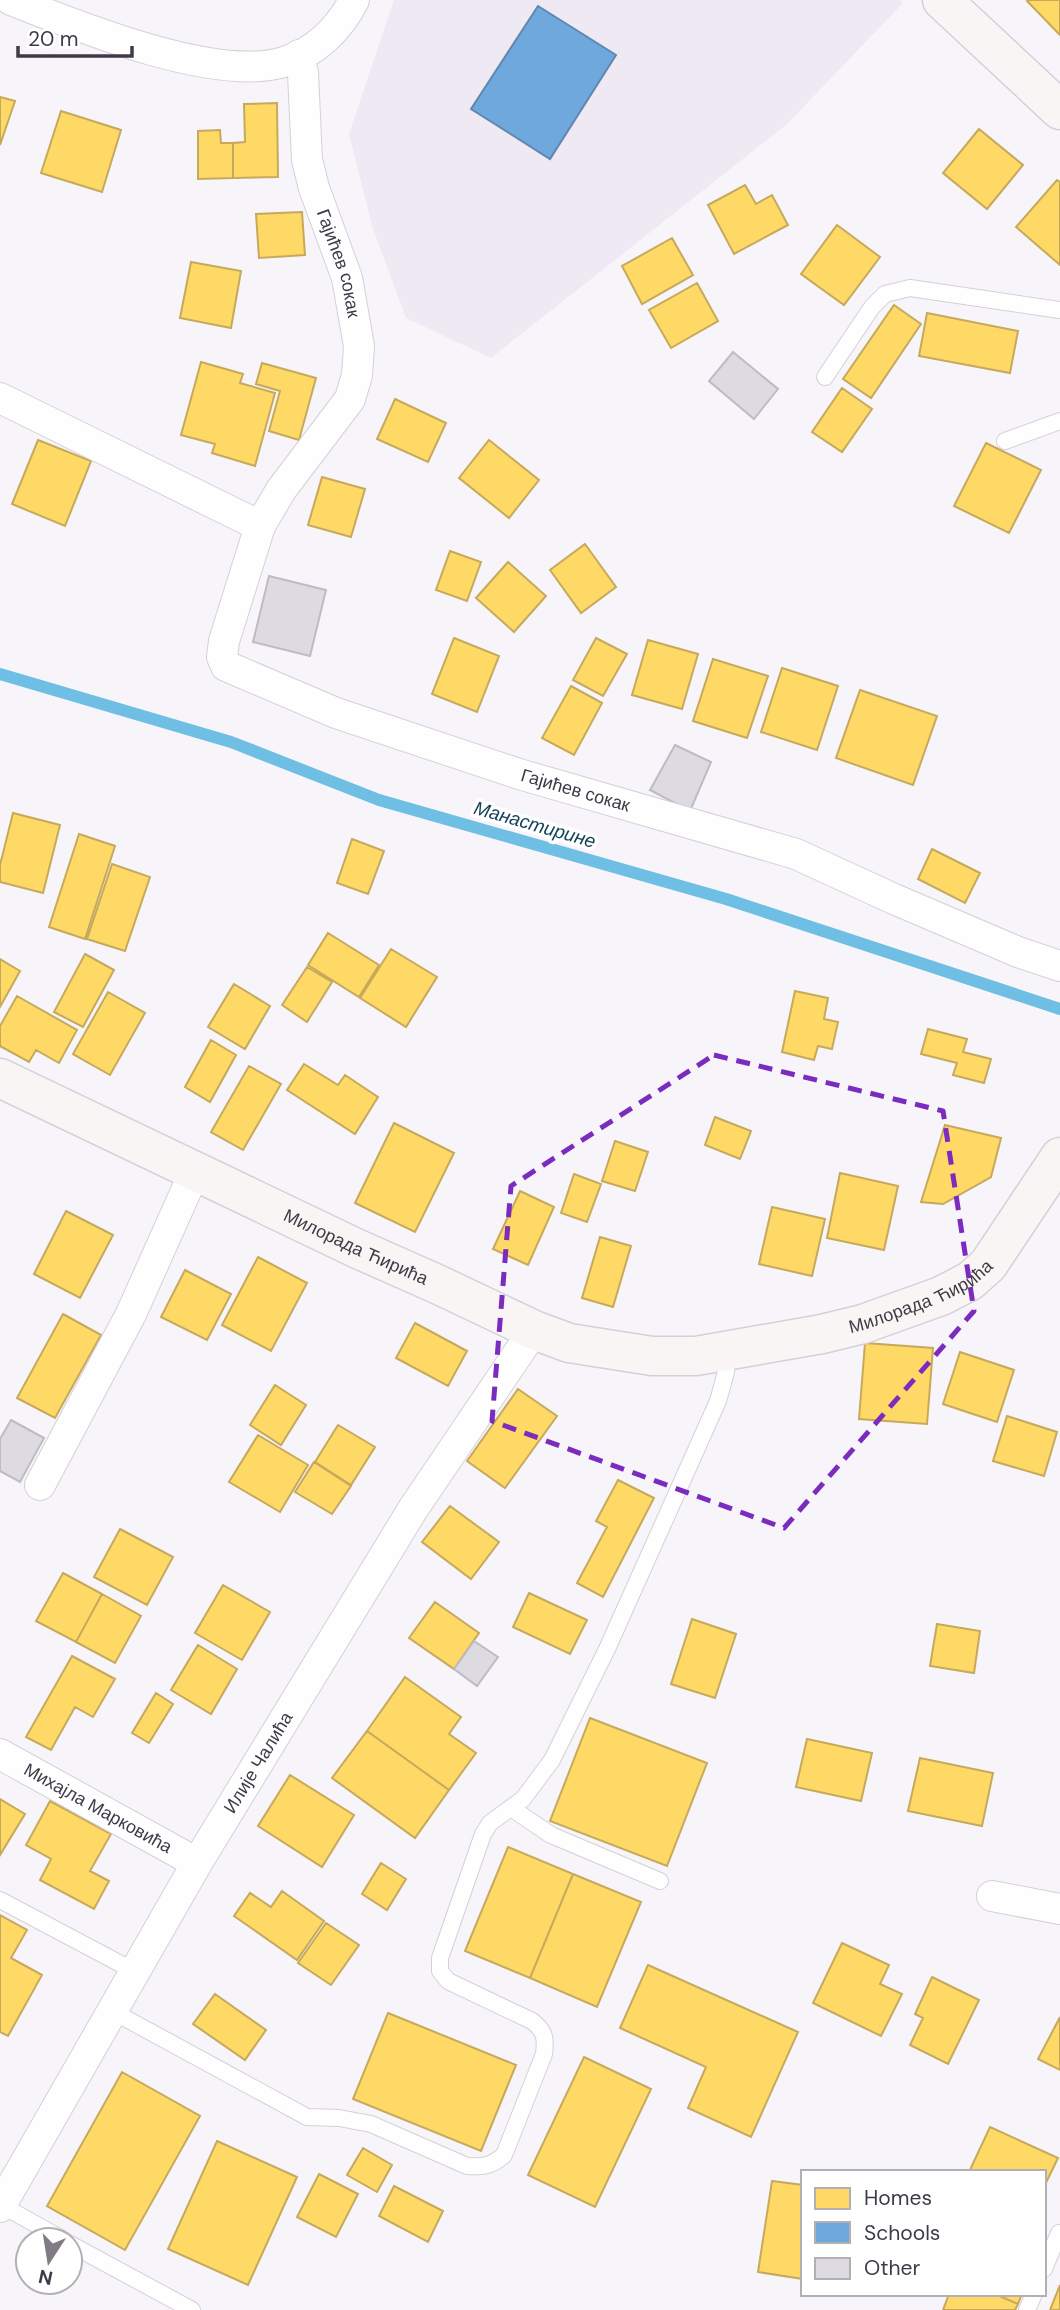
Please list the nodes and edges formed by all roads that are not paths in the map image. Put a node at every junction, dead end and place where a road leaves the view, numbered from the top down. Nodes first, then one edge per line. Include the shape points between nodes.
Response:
1 (11, 0) edge
2 (354, 0) edge
3 (942, 0) edge
4 (299, 55) junction
5 (1060, 110) edge
6 (1060, 310) edge
7 (825, 377) dead end
8 (0, 398) edge
9 (1060, 421) edge
10 (1005, 441) dead end
11 (260, 526) junction
12 (1060, 966) edge
13 (0, 1078) edge
14 (1060, 1157) edge
15 (195, 1171) junction
16 (534, 1330) junction
17 (726, 1351) junction
18 (40, 1485) dead end
19 (0, 1754) edge
20 (511, 1808) junction
21 (197, 1863) junction
22 (660, 1881) dead end
23 (992, 1896) dead end
24 (0, 1900) edge
25 (1060, 1909) edge
26 (134, 1971) junction
27 (112, 2011) junction
28 (0, 2206) edge
29 (38, 2226) edge
30 (1059, 2233) edge
31 (84, 2252) edge
32 (1046, 2264) edge
33 (171, 2305) edge
34 (191, 2310) edge

1 - 4 street via 98,35 208,63 253,66 284,63
2 - 4 street via 345,19
3 - 5 street
4 - 11 street, Гајићев сокак via 307,160 347,278 359,346 357,375 350,399 281,490
6 - 7 lane via 910,288 885,294
8 - 11 street
9 - 10 lane
11 - 12 street, Гајићев сокак via 224,641 226,666 336,713 506,769 796,854 894,900
13 - 15 street, Милорада Ћирића
14 - 17 street, Милорада Ћирића via 988,1265 970,1281 916,1307 863,1324
15 - 16 street, Милорада Ћирића
15 - 18 street via 131,1314
16 - 17 street, Милорада Ћирића via 569,1343 652,1356
16 - 21 street, Илије Чалића via 413,1509
17 - 20 lane via 718,1401 607,1649 552,1760 523,1800
19 - 21 street, Михајла Марковића
20 - 22 lane via 551,1835
20 - 27 lane via 483,1834 440,1958 440,1971 448,1981 532,2021 546,2039 509,2143 496,2163 467,2166 371,2124 307,2117
21 - 26 street, Илије Чалића
23 - 25 street
24 - 26 lane
26 - 27 street, Илије Чалића
27 - 28 street, Илије Чалића
28 - 29 lane, Илије Чалића
30 - 32 lane
31 - 33 lane
33 - 34 lane

